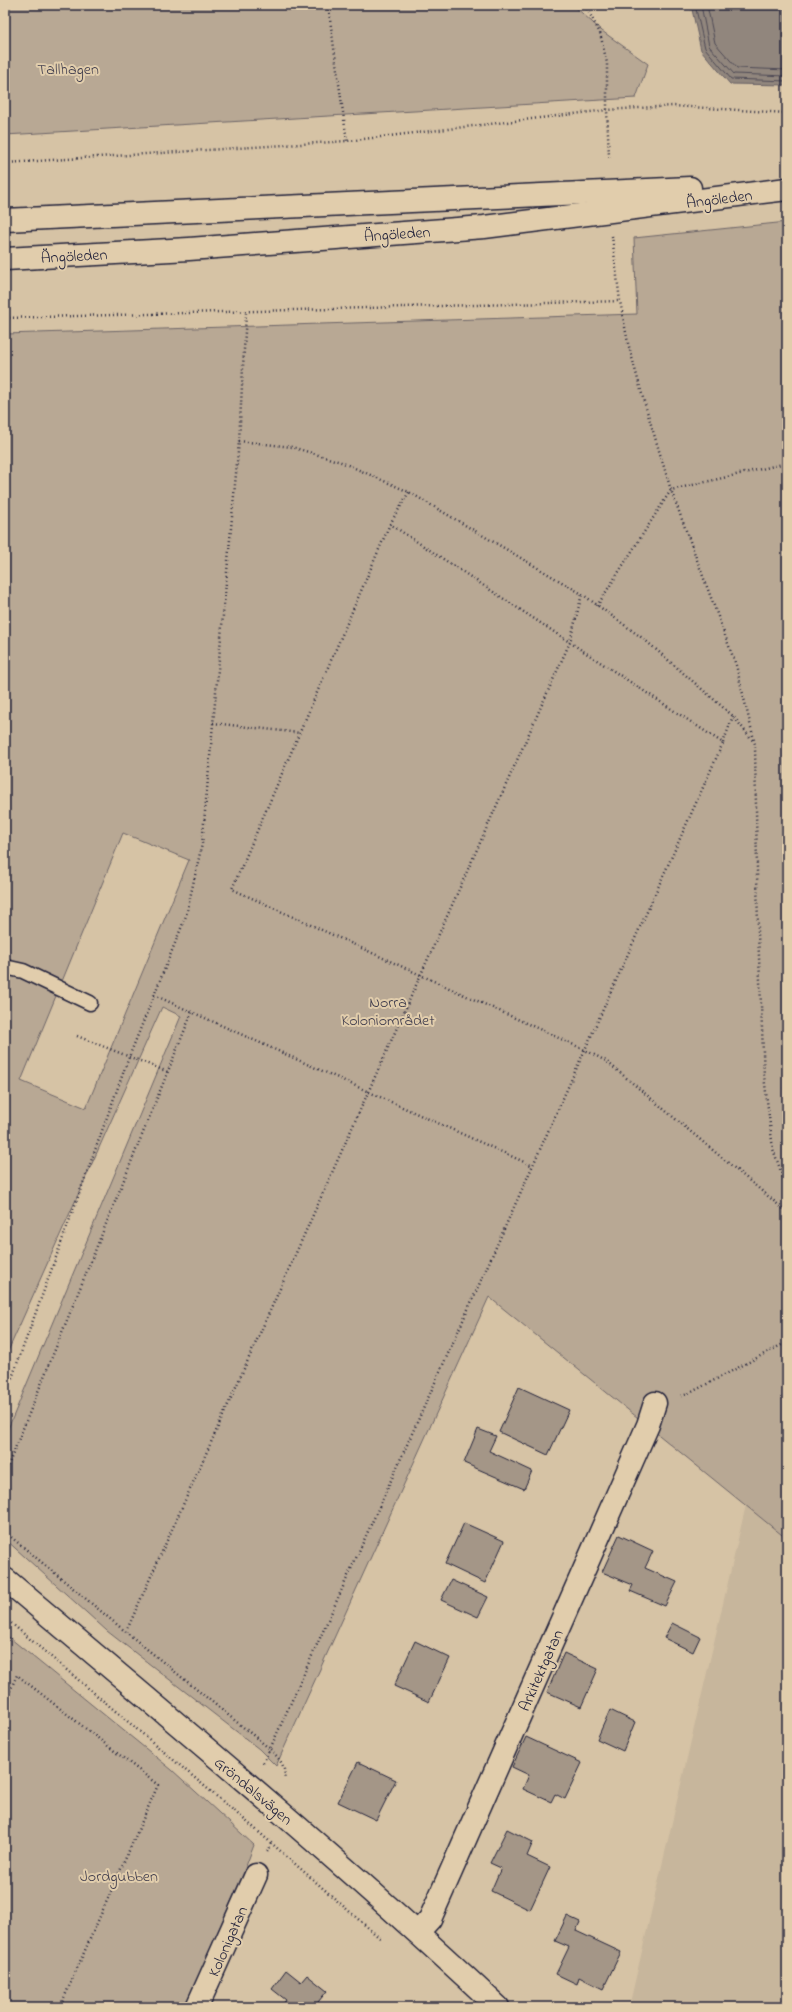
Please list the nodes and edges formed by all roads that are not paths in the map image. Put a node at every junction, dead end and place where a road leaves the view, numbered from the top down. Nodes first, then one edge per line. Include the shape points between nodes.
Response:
1 (787, 184) edge
2 (787, 189) edge
3 (5, 220) edge
4 (5, 259) edge
5 (5, 967) edge
6 (90, 1003) dead end
7 (655, 1403) road end
8 (5, 1579) edge
9 (256, 1875) dead end
10 (418, 1932) junction
11 (197, 2007) edge
12 (498, 2007) edge

1 - 3 main road, Ängöleden
2 - 4 main road, Ängöleden via 484,227 189,249
5 - 6 lane via 23,971
7 - 10 main road, Arkitektgatan via 648,1425 430,1919
8 - 10 main road, Gröndalsvägen via 294,1823
9 - 11 main road, Kolonigatan
10 - 12 main road, Gröndalsvägen

